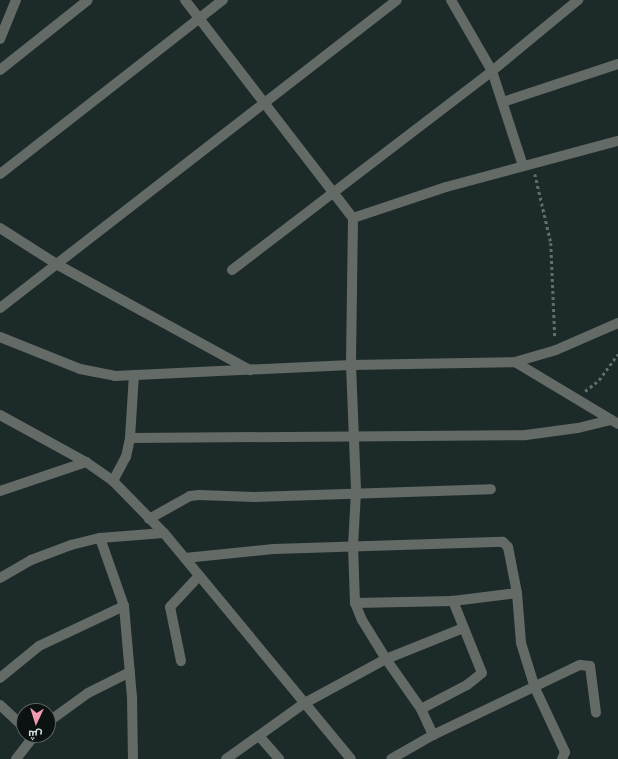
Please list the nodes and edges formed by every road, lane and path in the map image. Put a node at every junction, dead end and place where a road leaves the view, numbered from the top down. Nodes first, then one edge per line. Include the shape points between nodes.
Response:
1 (16, 0) edge
2 (88, 0) edge
3 (185, 0) edge
4 (223, 0) edge
5 (397, 0) edge
6 (451, 0) edge
7 (578, 0) edge
8 (200, 18) junction
9 (0, 39) edge
10 (618, 64) edge
11 (0, 70) edge
12 (492, 71) junction
13 (503, 102) junction
14 (266, 104) junction
15 (618, 141) edge
16 (528, 165) junction
17 (0, 174) edge
18 (334, 192) junction
19 (353, 218) junction
20 (0, 228) edge
21 (58, 265) junction
22 (232, 270) dead end
23 (1, 305) edge
24 (618, 323) edge
25 (0, 337) edge
26 (556, 350) junction
27 (618, 354) edge
28 (515, 362) junction
29 (351, 365) junction
30 (250, 370) junction
31 (134, 375) junction
32 (576, 399) junction
33 (0, 415) edge
34 (614, 422) edge
35 (354, 437) junction
36 (130, 438) junction
37 (86, 462) junction
38 (113, 481) junction
39 (491, 489) dead end
40 (0, 491) edge
41 (356, 492) junction
42 (149, 519) junction
43 (164, 533) junction
44 (100, 538) junction
45 (353, 546) junction
46 (185, 558) junction
47 (198, 577) junction
48 (0, 578) edge
49 (517, 593) junction
50 (453, 601) junction
51 (355, 603) junction
52 (124, 606) junction
53 (463, 628) junction
54 (386, 659) junction
55 (181, 661) dead end
56 (130, 672) junction
57 (0, 678) edge
58 (535, 688) junction
59 (304, 704) junction
60 (0, 705) edge
61 (422, 709) junction
62 (596, 713) dead end
63 (56, 716) edge
64 (16, 720) edge
65 (433, 735) junction
66 (260, 737) junction
67 (28, 743) edge
68 (16, 759) edge
69 (133, 759) edge
70 (226, 759) edge
71 (279, 759) edge
72 (351, 759) edge
73 (391, 759) edge
74 (562, 759) edge

1 - 9 street
2 - 11 street
3 - 8 street
4 - 8 street
5 - 14 street
6 - 12 street
7 - 12 street
8 - 14 street
8 - 17 street
10 - 13 street
12 - 13 street
12 - 18 street
13 - 16 street
14 - 18 street
14 - 21 street
15 - 16 street
16 - 19 street
16 - 26 path via 551,243
18 - 19 street
18 - 22 street
19 - 29 street
20 - 21 street
21 - 23 street
21 - 30 street
24 - 26 street
25 - 31 street via 80,369 115,376
26 - 28 street
27 - 32 path via 599,380
28 - 29 street
28 - 32 street
29 - 30 street
29 - 35 street
30 - 31 street
31 - 36 street
32 - 34 street
33 - 37 street
34 - 35 street via 526,435
35 - 36 street
35 - 41 street
36 - 38 street via 126,457
37 - 38 street
37 - 40 street
38 - 42 street
39 - 41 street
41 - 42 street via 254,497 190,496
41 - 45 street
42 - 43 street
43 - 44 street
43 - 46 street
44 - 48 street via 50,552
44 - 52 street
45 - 46 street via 274,549
45 - 49 street via 503,542 508,547
45 - 51 street
46 - 47 street
47 - 55 street via 170,607
47 - 59 street
49 - 50 street
49 - 58 street via 521,643
50 - 51 street
50 - 53 street
51 - 54 street via 362,620
52 - 56 street
52 - 57 street via 39,646
53 - 54 street
53 - 61 street via 482,673 467,685
54 - 59 street
54 - 61 street
56 - 63 street via 88,693
56 - 69 street
58 - 62 street via 580,664 590,666
58 - 65 street
58 - 74 street via 565,752
59 - 66 street
59 - 72 street
60 - 64 street
61 - 65 street
65 - 73 street
66 - 70 street
66 - 71 street
67 - 68 street

